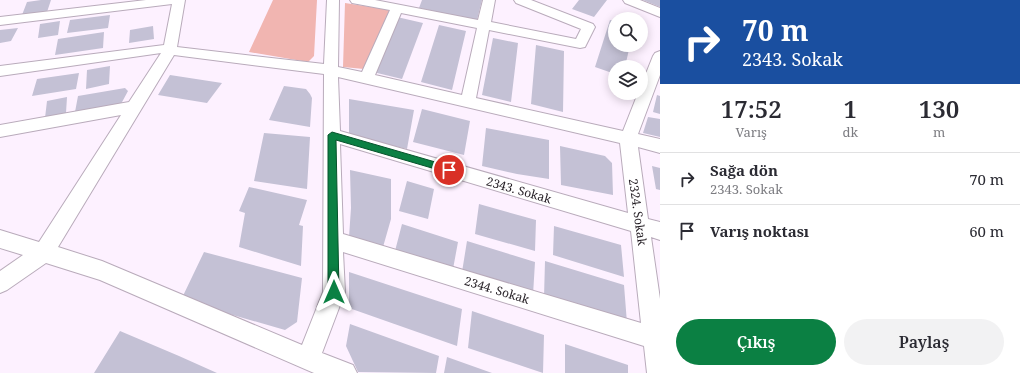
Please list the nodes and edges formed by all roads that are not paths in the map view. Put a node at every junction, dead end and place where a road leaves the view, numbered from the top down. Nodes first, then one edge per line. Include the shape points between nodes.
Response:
1 (178, 0) edge
2 (333, 0) edge
3 (356, 0) edge
4 (489, 0) edge
5 (520, 0) edge
6 (629, 0) edge
7 (397, 8) junction
8 (660, 13) edge
9 (0, 22) edge
10 (484, 25) junction
11 (170, 50) junction
12 (660, 56) edge
13 (331, 70) junction
14 (0, 71) edge
15 (367, 78) junction
16 (654, 85) edge
17 (468, 102) junction
18 (134, 108) junction
19 (0, 131) edge
20 (332, 135) junction
21 (628, 138) junction
22 (660, 146) edge
23 (639, 225) junction
24 (660, 231) edge
25 (0, 239) edge
26 (333, 240) junction
27 (43, 253) junction
28 (0, 283) edge
29 (657, 339) edge
30 (308, 359) junction
31 (342, 373) edge
32 (659, 373) edge

1 - 9 street
1 - 11 street
2 - 13 street
3 - 7 street
4 - 10 street
5 - 10 street via 588,26 580,44
6 - 8 street
7 - 10 street
7 - 15 street
10 - 17 street
11 - 13 street
11 - 14 street via 161,49
11 - 18 street
12 - 16 street, 2324. Sokak
13 - 15 street
13 - 20 street
15 - 17 street
16 - 21 street, 2324. Sokak
17 - 21 street
18 - 19 street
18 - 27 street
20 - 23 street, 2343. Sokak
20 - 26 street
21 - 22 street
21 - 23 street, 2324. Sokak
23 - 24 street, 2343. Sokak
23 - 29 street, 2324. Sokak
25 - 27 street
26 - 29 street, 2344. Sokak
26 - 30 street via 334,292
27 - 28 street
27 - 30 street via 102,271
29 - 32 street, 2324. Sokak
30 - 31 street

